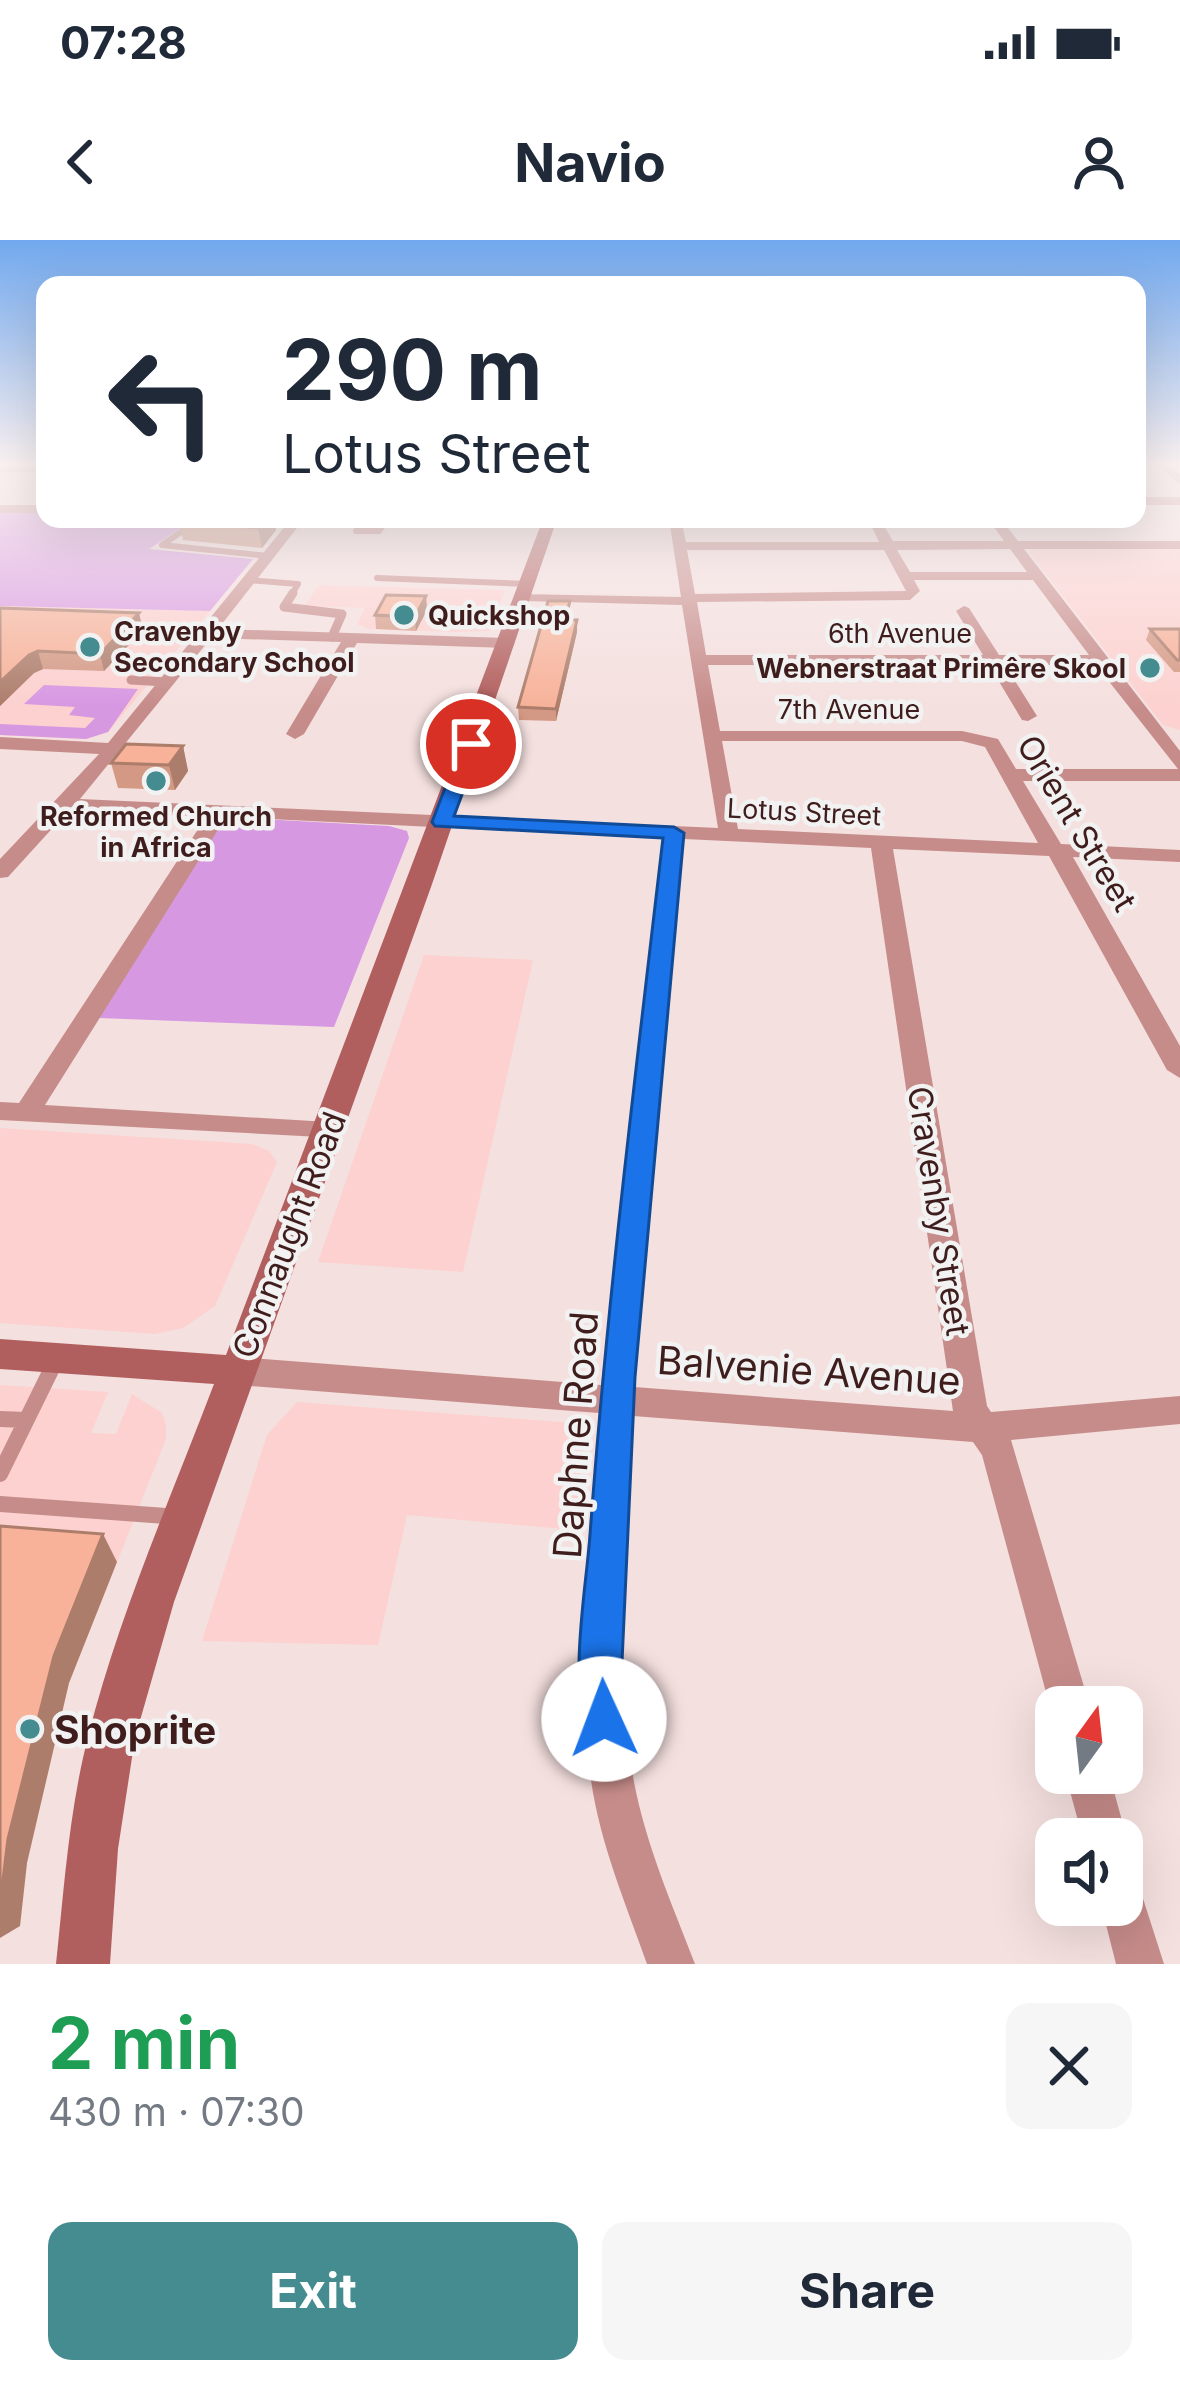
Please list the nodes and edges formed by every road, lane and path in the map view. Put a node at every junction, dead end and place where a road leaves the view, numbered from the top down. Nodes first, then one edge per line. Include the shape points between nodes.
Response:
1 (176, 546) edge
2 (276, 546) edge
3 (541, 546) edge
4 (680, 546) edge
5 (890, 546) edge
6 (1015, 546) edge
7 (268, 556) junction
8 (906, 576) junction
9 (1038, 576) junction
10 (377, 578) dead end
11 (248, 580) junction
12 (526, 590) junction
13 (689, 599) junction
14 (964, 610) dead end
15 (206, 633) junction
16 (332, 637) junction
17 (352, 638) junction
18 (507, 643) junction
19 (699, 660) junction
20 (994, 660) junction
21 (1101, 660) junction
22 (130, 680) dead end
23 (166, 682) junction
24 (1028, 716) dead end
25 (295, 734) dead end
26 (1180, 735) edge
27 (713, 736) junction
28 (1159, 736) junction
29 (985, 739) joint
30 (0, 743) edge
31 (112, 748) junction
32 (1180, 764) edge
33 (1013, 775) junction
34 (1180, 775) edge
35 (66, 804) junction
36 (220, 811) junction
37 (442, 822) junction
38 (674, 833) junction
39 (729, 835) junction
40 (881, 842) junction
41 (1056, 850) junction
42 (1180, 856) edge
43 (0, 872) edge
44 (1180, 1070) edge
45 (13, 1112) edge
46 (329, 1131) junction
47 (0, 1354) edge
48 (57, 1358) junction
49 (238, 1371) junction
50 (616, 1401) junction
51 (1180, 1410) edge
52 (0, 1418) edge
53 (26, 1420) junction
54 (981, 1428) junction
55 (0, 1474) edge
56 (0, 1504) edge
57 (180, 1517) junction
58 (1063, 1686) edge
59 (1129, 1926) edge
60 (83, 1964) edge
61 (671, 1964) edge
62 (1140, 1964) edge

1 - 7 lane
2 - 7 street
3 - 12 street, Connaught Road
4 - 13 street
5 - 8 street
6 - 9 street
7 - 11 street
8 - 9 street
8 - 13 street via 910,596
9 - 21 street
10 - 12 lane
11 - 15 street
11 - 16 lane via 298,584 284,608 342,614
12 - 13 street
12 - 18 street, Connaught Road
13 - 19 street
14 - 20 street
15 - 16 street
15 - 23 street
16 - 17 street
17 - 18 street
17 - 25 street
18 - 37 street, Connaught Road
19 - 20 street, 6th Avenue
19 - 27 street
20 - 21 street, 6th Avenue
20 - 24 street
21 - 28 street
22 - 23 lane
23 - 31 street
26 - 28 street
27 - 29 street, 7th Avenue
27 - 39 street
28 - 32 street
29 - 33 street, Orient Street
30 - 31 street
31 - 35 street
33 - 34 street
33 - 41 street, Orient Street
35 - 36 street, Lotus Street
35 - 43 street
36 - 37 street, Lotus Street
36 - 45 street
37 - 38 street, Lotus Street
37 - 46 street, Connaught Road
38 - 39 street, Lotus Street
38 - 50 street, Daphne Road
39 - 40 street, Lotus Street
40 - 41 street, Lotus Street
40 - 54 street, Cravenby Street via 970,1410
41 - 42 street, Lotus Street
41 - 44 street, Orient Street
45 - 46 street
46 - 49 street, Connaught Road
47 - 48 street, Balvenie Avenue
48 - 49 street, Balvenie Avenue
48 - 53 lane
49 - 50 street, Balvenie Avenue
49 - 57 street, Connaught Road
50 - 54 street, Balvenie Avenue
50 - 61 street, Daphne Road via 604,1719 626,1842
51 - 54 street, Balvenie Avenue
52 - 53 lane
53 - 55 lane
54 - 58 street, Cravenby Street via 998,1450
56 - 57 lane
57 - 60 street, Connaught Road via 111,1738
59 - 62 street

